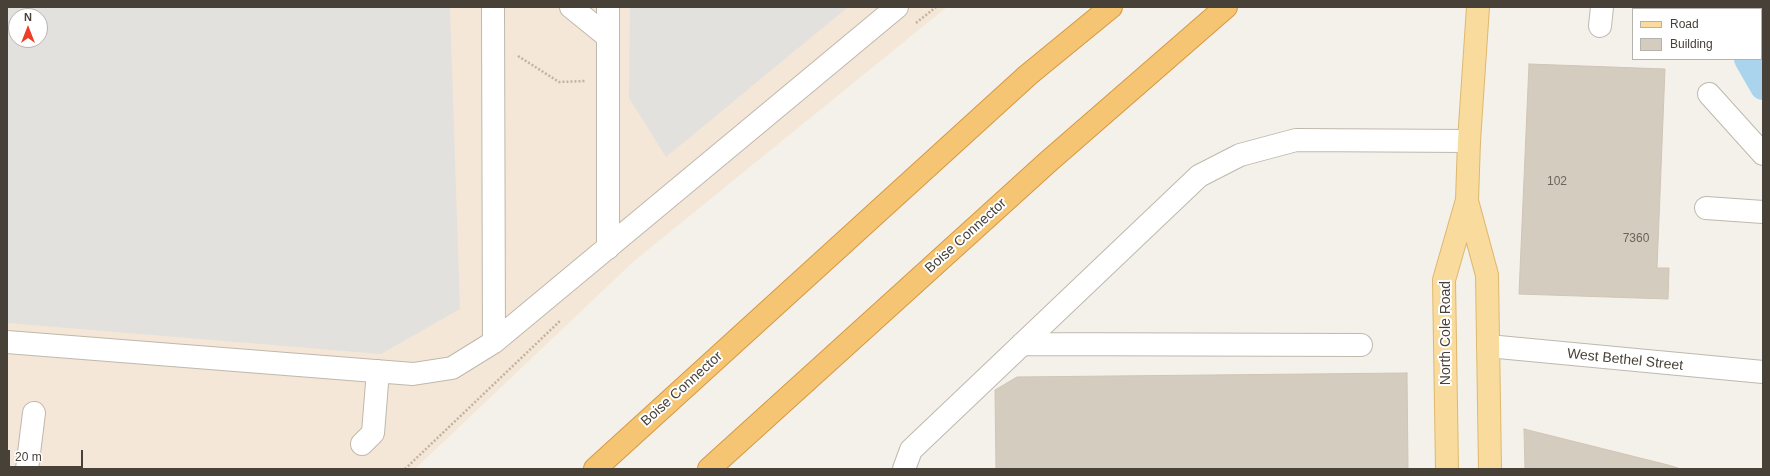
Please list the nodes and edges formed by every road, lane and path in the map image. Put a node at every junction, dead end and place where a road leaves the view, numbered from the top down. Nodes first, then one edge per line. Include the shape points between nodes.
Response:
1 (492, 7) edge
2 (572, 7) edge
3 (608, 7) edge
4 (896, 7) edge
5 (936, 7) edge
6 (1111, 7) edge
7 (1226, 7) edge
8 (1478, 7) edge
9 (912, 27) dead end
10 (608, 37) junction
11 (512, 53) dead end
12 (586, 81) dead end
13 (1709, 94) dead end
14 (1469, 141) junction
15 (1763, 154) edge
16 (1467, 200) junction
17 (1706, 208) dead end
18 (1763, 212) edge
19 (608, 248) junction
20 (564, 317) dead end
21 (7, 342) edge
22 (494, 342) junction
23 (1022, 344) junction
24 (1361, 345) dead end
25 (1488, 346) junction
26 (378, 371) junction
27 (1763, 372) edge
28 (34, 413) dead end
29 (362, 444) dead end
30 (27, 469) edge
31 (404, 469) edge
32 (595, 469) edge
33 (709, 469) edge
34 (904, 469) edge
35 (1447, 469) edge
36 (1490, 469) edge

1 - 22 street
2 - 10 street
3 - 10 street
4 - 19 street
5 - 9 path
6 - 32 highway, Boise Connector via 1028,75
7 - 33 highway, Boise Connector via 1049,161
8 - 14 main road, North Cole Road
10 - 19 street
11 - 12 path via 558,82
13 - 15 street
14 - 16 main road, North Cole Road
14 - 23 street via 1296,140 1240,155 1199,176
16 - 25 main road, North Cole Road via 1487,276
16 - 35 main road, North Cole Road via 1444,280
17 - 18 street
19 - 22 street
20 - 31 path
21 - 26 street
22 - 26 street via 452,368 413,374
23 - 24 street
23 - 34 street via 911,450
25 - 27 street, West Bethel Street
25 - 36 main road, North Cole Road
26 - 29 street via 373,433
28 - 30 street

